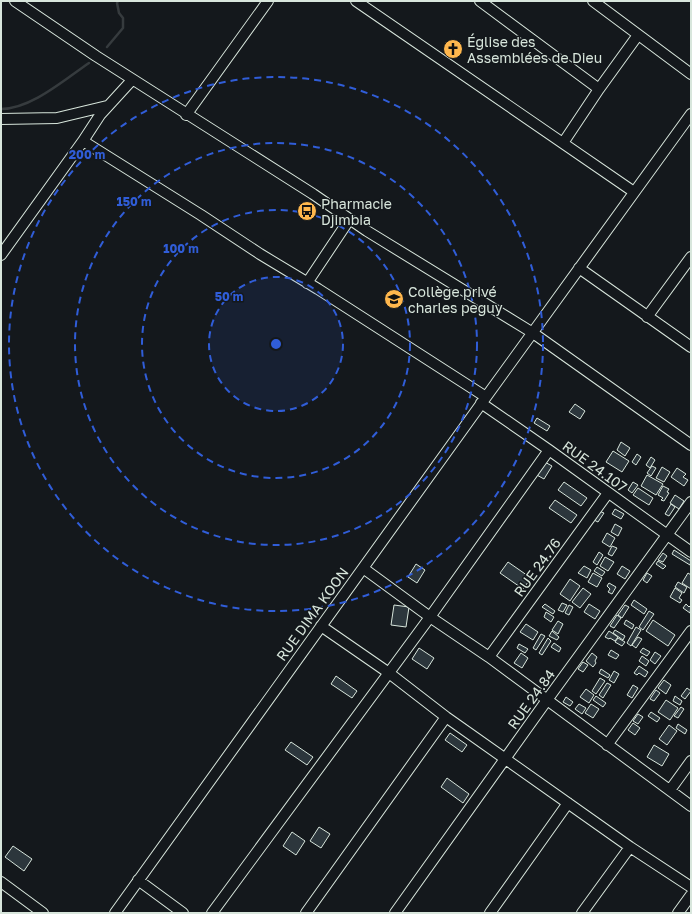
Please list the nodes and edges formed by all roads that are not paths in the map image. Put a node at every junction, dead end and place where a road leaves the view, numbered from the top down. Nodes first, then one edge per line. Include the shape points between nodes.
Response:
1 (14, 1) edge
2 (268, 1) edge
3 (356, 1) edge
4 (480, 1) edge
5 (593, 1) edge
6 (638, 35) junction
7 (691, 74) edge
8 (132, 80) junction
9 (599, 89) junction
10 (107, 106) junction
11 (691, 114) edge
12 (186, 115) junction
13 (1, 119) edge
14 (83, 141) junction
15 (563, 143) junction
16 (634, 192) junction
17 (350, 220) junction
18 (1, 255) edge
19 (691, 257) edge
20 (579, 268) junction
21 (307, 283) junction
22 (647, 317) junction
23 (533, 333) junction
24 (691, 347) edge
25 (484, 400) junction
26 (691, 445) edge
27 (549, 450) junction
28 (608, 493) junction
29 (691, 502) edge
30 (667, 535) junction
31 (691, 552) edge
32 (363, 568) junction
33 (430, 617) junction
34 (321, 626) junction
35 (691, 631) edge
36 (489, 657) junction
37 (389, 673) junction
38 (547, 700) junction
39 (446, 717) junction
40 (607, 745) junction
41 (505, 758) junction
42 (691, 761) edge
43 (670, 790) junction
44 (568, 803) junction
45 (691, 806) edge
46 (630, 847) junction
47 (138, 880) junction
48 (1, 882) edge
49 (691, 887) edge
50 (691, 895) edge
51 (43, 913) edge
52 (115, 913) edge
53 (183, 913) edge
54 (212, 913) edge
55 (306, 913) edge
56 (394, 913) edge
57 (490, 913) edge
58 (582, 913) edge
59 (678, 913) edge

1 - 8 street
2 - 12 street
3 - 15 street
4 - 9 street
5 - 6 street
6 - 7 street
6 - 9 street
8 - 10 street
8 - 12 street
9 - 15 street
10 - 13 street via 57,118
10 - 14 street
11 - 16 street, RUE DIMA KOON
12 - 17 street
14 - 18 street
14 - 21 street, RUE 24.107
15 - 16 street
16 - 20 street, RUE DIMA KOON
17 - 21 street
17 - 23 street
19 - 22 street
20 - 22 street
20 - 23 street, RUE DIMA KOON
21 - 25 street, RUE 24.107
22 - 24 street
23 - 25 street, RUE DIMA KOON
23 - 26 street
25 - 27 street, RUE 24.107
25 - 32 street, RUE DIMA KOON
27 - 28 street, RUE 24.107
27 - 33 street
28 - 30 street, RUE 24.107
28 - 36 street, RUE 24.76
29 - 30 street, RUE 24.84
30 - 31 street, RUE 24.107
30 - 38 street, RUE 24.84
32 - 33 street
32 - 34 street, RUE DIMA KOON
33 - 36 street
33 - 37 street
34 - 37 street
34 - 47 street, RUE DIMA KOON
35 - 40 street
36 - 38 street
37 - 39 street
37 - 54 street
38 - 40 street
38 - 41 street, RUE 24.84
39 - 41 street
39 - 55 street
40 - 43 street
41 - 44 street
41 - 56 street, RUE 24.84
42 - 43 street
43 - 45 street
44 - 46 street
44 - 57 street
46 - 49 street
46 - 58 street
47 - 52 street, RUE DIMA KOON
47 - 53 street
48 - 51 street
50 - 59 street

